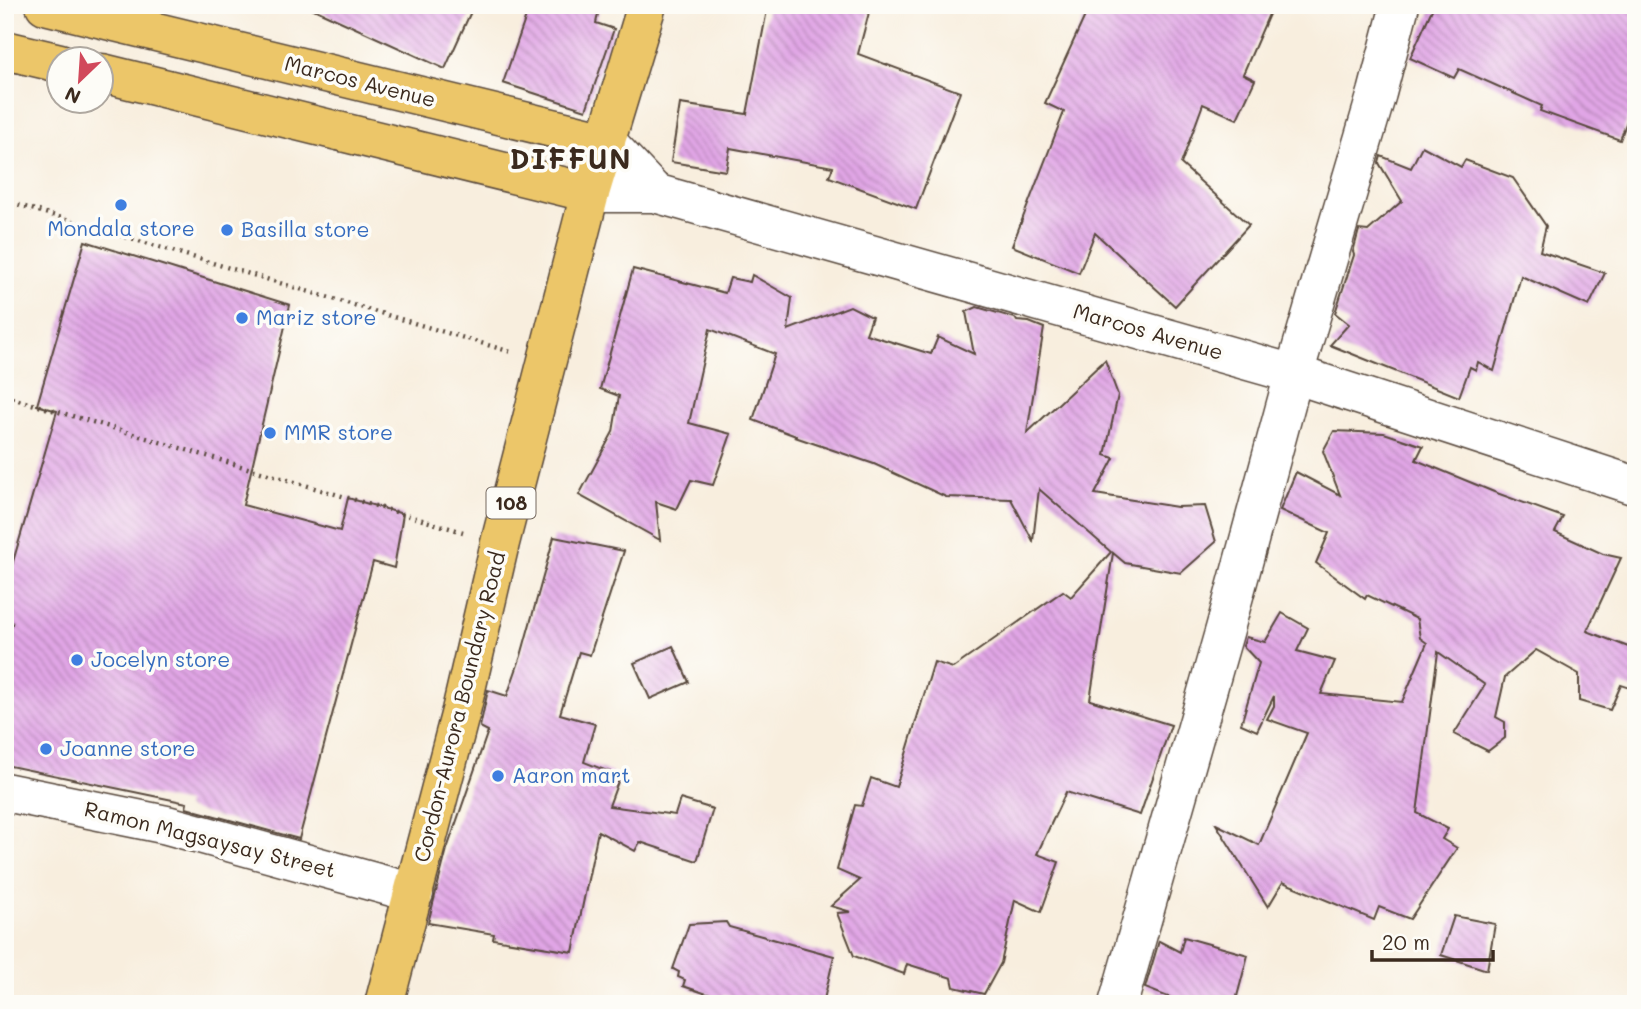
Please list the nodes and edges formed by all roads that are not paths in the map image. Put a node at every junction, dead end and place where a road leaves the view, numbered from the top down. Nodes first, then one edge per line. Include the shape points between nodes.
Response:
1 (45, 5) edge
2 (647, 5) edge
3 (1400, 5) edge
4 (5, 50) edge
5 (46, 60) edge
6 (116, 76) edge
7 (606, 141) junction
8 (590, 192) junction
9 (655, 193) junction
10 (1294, 374) junction
11 (1636, 486) edge
12 (5, 792) edge
13 (414, 893) junction
14 (384, 1004) edge
15 (1118, 1004) edge

1 - 7 main road, Marcos Avenue
2 - 7 main road, Cordon-Aurora Boundary Road / 108
3 - 10 street
4 - 5 main road
6 - 8 main road, Marcos Avenue
7 - 8 main road, Cordon-Aurora Boundary Road / 108
7 - 9 street
8 - 9 street, Marcos Avenue
8 - 13 main road, Cordon-Aurora Boundary Road / 108
9 - 10 street, Marcos Avenue
10 - 11 street, Marcos Avenue
10 - 15 street
12 - 13 street, Ramon Magsaysay Street via 167,825
13 - 14 main road, Cordon-Aurora Boundary Road / 108

